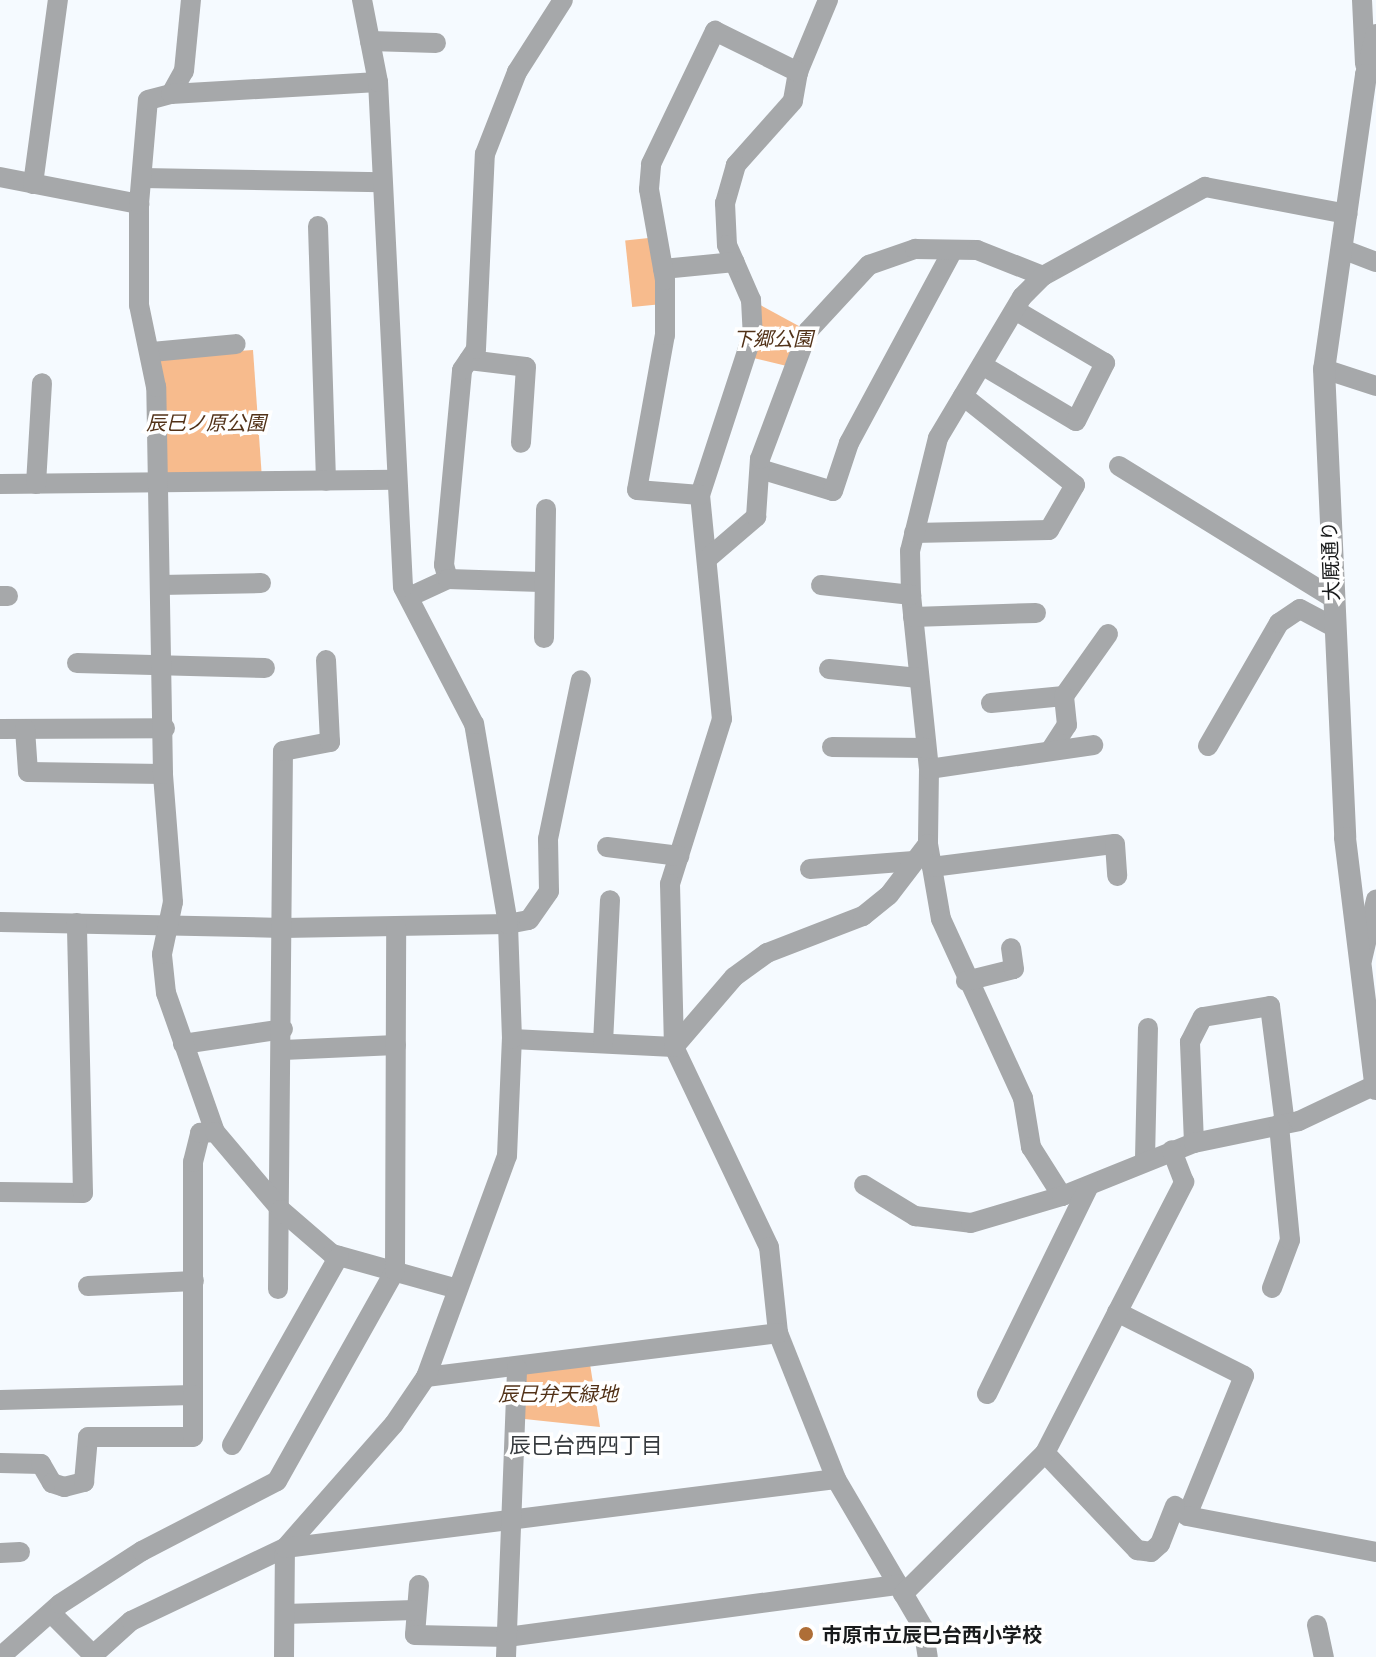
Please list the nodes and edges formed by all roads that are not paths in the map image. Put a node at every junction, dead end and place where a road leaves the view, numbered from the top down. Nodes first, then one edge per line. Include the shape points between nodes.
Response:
1 (58, 0) edge
2 (191, 0) edge
3 (362, 0) edge
4 (563, 0) edge
5 (828, 0) edge
6 (1362, 0) edge
7 (1376, 35) edge
8 (370, 41) junction
9 (436, 43) dead end
10 (798, 72) junction
11 (1366, 75) junction
12 (378, 82) junction
13 (171, 94) junction
14 (1370, 110) edge
15 (0, 177) edge
16 (142, 178) junction
17 (382, 182) junction
18 (33, 184) junction
19 (139, 204) junction
20 (1347, 214) junction
21 (318, 226) dead end
22 (1342, 249) junction
23 (953, 250) junction
24 (735, 262) junction
25 (1376, 262) edge
26 (663, 269) junction
27 (1043, 276) junction
28 (1015, 310) junction
29 (236, 344) dead end
30 (152, 352) junction
31 (469, 360) junction
32 (982, 365) junction
33 (1324, 369) junction
34 (42, 383) dead end
35 (1376, 386) edge
36 (963, 396) junction
37 (521, 443) dead end
38 (1119, 466) dead end
39 (760, 469) junction
40 (394, 480) junction
41 (326, 481) junction
42 (156, 483) junction
43 (0, 484) edge
44 (36, 484) junction
45 (700, 495) junction
46 (546, 509) dead end
47 (914, 533) junction
48 (707, 559) junction
49 (448, 579) junction
50 (541, 582) junction
51 (261, 583) dead end
52 (160, 585) junction
53 (821, 585) dead end
54 (911, 595) junction
55 (409, 597) junction
56 (1331, 597) junction
57 (1036, 613) dead end
58 (913, 617) junction
59 (1332, 626) junction
60 (1108, 634) dead end
61 (544, 638) dead end
62 (326, 660) dead end
63 (77, 663) dead end
64 (163, 667) junction
65 (265, 668) dead end
66 (829, 669) dead end
67 (919, 678) junction
68 (581, 680) dead end
69 (1064, 696) junction
70 (991, 703) dead end
71 (165, 728) junction
72 (0, 729) edge
73 (25, 729) junction
74 (1093, 745) dead end
75 (1208, 746) dead end
76 (832, 747) dead end
77 (1050, 751) junction
78 (928, 758) junction
79 (163, 774) junction
80 (607, 847) dead end
81 (679, 856) junction
82 (923, 864) junction
83 (810, 869) dead end
84 (1117, 876) dead end
85 (610, 900) dead end
86 (1376, 900) edge
87 (0, 922) edge
88 (77, 923) junction
89 (166, 924) junction
90 (508, 924) junction
91 (396, 927) junction
92 (283, 928) junction
93 (1011, 948) dead end
94 (1360, 971) junction
95 (966, 981) junction
96 (1148, 1028) dead end
97 (283, 1029) junction
98 (512, 1039) junction
99 (1371, 1039) edge
100 (603, 1043) junction
101 (183, 1044) junction
102 (396, 1045) junction
103 (674, 1047) junction
104 (283, 1050) junction
105 (1375, 1087) edge
106 (1282, 1125) junction
107 (215, 1132) junction
108 (1194, 1143) junction
109 (1172, 1150) junction
110 (1145, 1159) junction
111 (864, 1185) dead end
112 (1089, 1186) junction
113 (0, 1192) edge
114 (1062, 1196) junction
115 (281, 1210) junction
116 (339, 1256) junction
117 (395, 1271) junction
118 (194, 1281) junction
119 (88, 1286) dead end
120 (1272, 1288) dead end
121 (278, 1289) dead end
122 (457, 1289) junction
123 (1117, 1312) junction
124 (778, 1333) junction
125 (517, 1368) junction
126 (426, 1377) junction
127 (987, 1394) dead end
128 (193, 1395) junction
129 (0, 1400) edge
130 (232, 1445) dead end
131 (1045, 1453) junction
132 (0, 1463) edge
133 (836, 1479) junction
134 (1175, 1506) dead end
135 (511, 1517) junction
136 (285, 1548) junction
137 (1376, 1552) edge
138 (419, 1585) dead end
139 (901, 1590) junction
140 (415, 1610) junction
141 (51, 1613) junction
142 (285, 1614) junction
143 (1317, 1625) dead end
144 (507, 1647) edge
145 (0, 1657) edge
146 (93, 1657) edge
147 (284, 1657) edge
148 (928, 1657) edge
149 (1324, 1657) edge

1 - 18 street
2 - 13 street via 184,71
3 - 8 street
4 - 31 street via 517,72 485,154 476,349
5 - 10 street
6 - 11 street
7 - 11 street, 大厩通り
8 - 9 street
8 - 12 street
10 - 24 street via 793,101 736,165 728,187 723,222
10 - 26 street via 715,31 651,164 649,189
11 - 14 street, 大厩通り
12 - 13 street
12 - 17 street
13 - 16 street via 148,100
14 - 20 street, 大厩通り
15 - 18 street
16 - 17 street
16 - 19 street
17 - 40 street
18 - 19 street
19 - 30 street via 139,305
20 - 22 street, 大厩通り
20 - 27 street via 1205,187
21 - 41 street
22 - 25 street
22 - 33 street, 大厩通り
23 - 27 street via 977,250
23 - 39 street via 915,249 869,265 808,331
23 - 39 street via 849,443 833,491
24 - 26 street
24 - 45 street via 751,300 753,333
26 - 45 street via 665,335 637,490
27 - 28 street
28 - 32 street
28 - 32 street via 1105,363 1076,421
29 - 30 street
30 - 42 street
31 - 37 street via 526,367
31 - 49 street via 462,370 444,565
32 - 36 street
33 - 35 street
33 - 56 street, 大厩通り
34 - 44 street
36 - 47 street via 938,438
36 - 47 street via 1075,485 1049,530
38 - 56 street
39 - 48 street via 756,517
40 - 41 street
40 - 55 street via 403,587
41 - 42 street
42 - 44 street
42 - 52 street
43 - 44 street
45 - 48 street
46 - 50 street
47 - 54 street
48 - 81 street via 722,719
49 - 50 street
49 - 55 street
50 - 61 street
51 - 52 street
52 - 64 street
53 - 54 street
54 - 58 street
55 - 90 street via 474,724
56 - 59 street, 大厩通り
57 - 58 street
58 - 67 street
59 - 75 street via 1300,609 1279,623
59 - 94 street, 大厩通り
60 - 69 street
62 - 92 street via 330,742 283,751
63 - 64 street
64 - 65 street
64 - 71 street
66 - 67 street
67 - 78 street
68 - 90 street via 548,839 549,891 529,920
69 - 70 street
69 - 77 street via 1067,725
71 - 73 street
71 - 79 street
72 - 73 street
73 - 79 street via 28,772
74 - 77 street
76 - 78 street
77 - 78 street
78 - 82 street via 928,844
79 - 89 street via 173,902
80 - 81 street
81 - 103 street via 670,884
82 - 83 street
82 - 84 street via 1115,844
82 - 95 street
82 - 103 street via 863,916 767,953 734,977
85 - 100 street
86 - 94 street
87 - 88 street
88 - 89 street
88 - 113 street via 83,1193
89 - 92 street
89 - 101 street via 166,993
90 - 91 street
90 - 98 street
91 - 92 street
91 - 102 street
92 - 97 street
93 - 95 street via 1014,969
94 - 99 street, 大厩通り
95 - 114 street via 1023,1098 1031,1147
96 - 110 street
97 - 101 street
97 - 104 street
98 - 100 street
98 - 122 street via 507,1156
99 - 105 street, 大厩通り
100 - 103 street
101 - 107 street
102 - 104 street
102 - 117 street
103 - 124 street via 769,1247
104 - 115 street
105 - 106 street
106 - 108 street
106 - 108 street via 1270,1006 1203,1017 1190,1042
106 - 120 street via 1290,1240
107 - 115 street
107 - 118 street via 200,1133 193,1162
108 - 109 street
109 - 110 street
109 - 123 street via 1184,1182
110 - 112 street
111 - 114 street via 915,1216 971,1223
112 - 114 street
112 - 127 street
115 - 116 street
115 - 121 street
116 - 117 street
116 - 130 street
117 - 122 street
117 - 141 street via 277,1481 142,1551
118 - 119 street
118 - 128 street
122 - 126 street
123 - 131 street
123 - 137 street via 1244,1376 1187,1516
124 - 125 street
124 - 133 street
125 - 126 street
125 - 135 street
126 - 136 street via 394,1424
128 - 129 street
128 - 132 street via 193,1437 88,1437 84,1482 64,1487 52,1483 41,1464
131 - 134 street via 1137,1550 1151,1552 1160,1544
131 - 139 street
133 - 135 street
133 - 139 street
135 - 136 street
135 - 144 street
136 - 142 street
136 - 146 street via 131,1621
138 - 140 street
139 - 144 street
139 - 148 street via 923,1627
140 - 142 street
140 - 144 street via 415,1635
141 - 145 street
141 - 146 street
142 - 147 street
143 - 149 street

